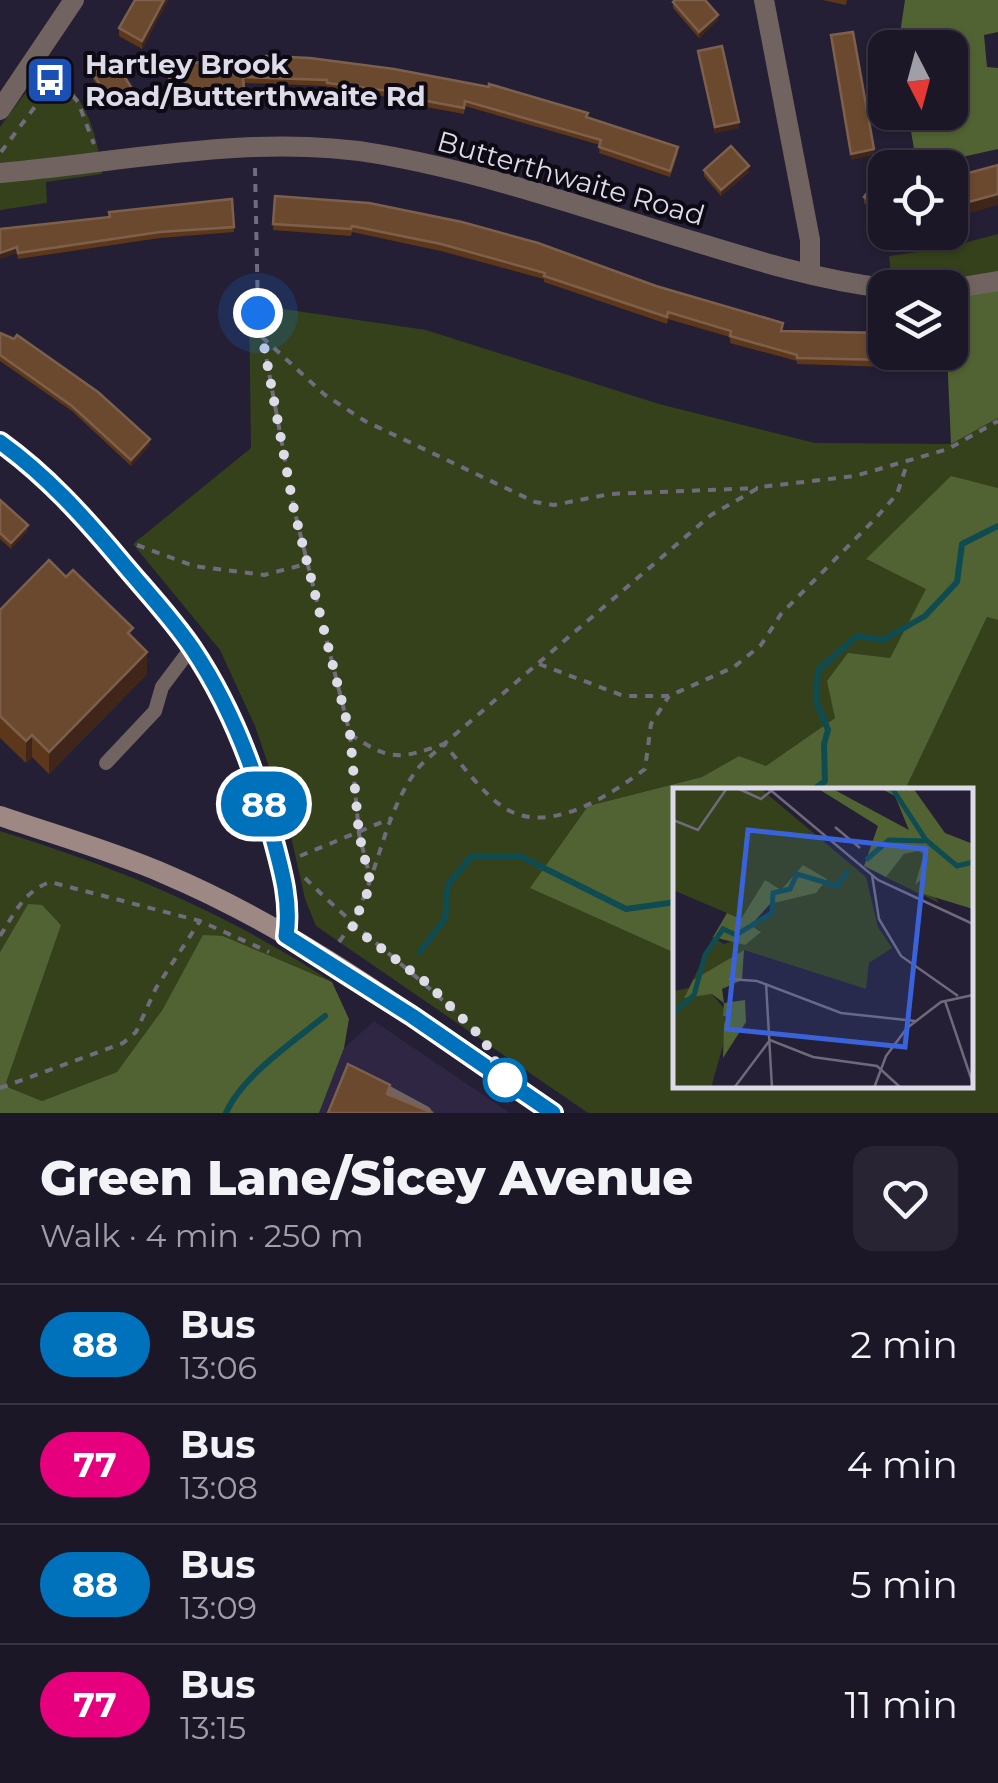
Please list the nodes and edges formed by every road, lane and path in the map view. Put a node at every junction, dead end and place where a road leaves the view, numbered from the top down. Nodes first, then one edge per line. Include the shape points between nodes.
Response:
1 (74, 0) edge
2 (764, 0) edge
3 (38, 57) junction
4 (58, 76) junction
5 (0, 110) edge
6 (254, 148) junction
7 (0, 154) edge
8 (97, 162) junction
9 (0, 173) edge
10 (810, 274) junction
11 (998, 281) edge
12 (868, 285) edge
13 (968, 286) edge
14 (262, 337) junction
15 (998, 422) edge
16 (0, 442) edge
17 (908, 462) junction
18 (760, 488) junction
19 (109, 546) junction
20 (306, 564) junction
21 (192, 647) junction
22 (537, 663) junction
23 (669, 696) junction
24 (350, 734) junction
25 (444, 744) junction
26 (106, 763) dead end
27 (0, 816) edge
28 (392, 818) junction
29 (359, 834) junction
30 (284, 862) junction
31 (371, 885) junction
32 (200, 920) junction
33 (352, 926) junction
34 (0, 936) edge
35 (286, 936) junction
36 (272, 954) dead end
37 (328, 962) junction
38 (484, 1040) dead end
39 (368, 1082) edge
40 (0, 1088) edge
41 (425, 1113) edge
42 (553, 1113) edge

1 - 3 street
2 - 10 street via 810,240
3 - 4 path
3 - 5 street
4 - 7 path
4 - 8 path via 78,102
6 - 8 street, Butterthwaite Road
6 - 10 street, Butterthwaite Road via 315,147 430,164
6 - 14 path
8 - 9 street, Butterthwaite Road
10 - 12 street, Butterthwaite Road
11 - 13 street
14 - 18 path via 325,395 365,421 536,502
14 - 20 path
15 - 17 path
16 - 19 street via 33,466
17 - 18 path
17 - 23 path via 897,494 781,614 761,645 734,667
18 - 22 path via 711,515
19 - 20 path via 135,544 194,566 264,575
19 - 21 street
20 - 24 path
21 - 26 lane via 162,687 155,711
21 - 30 street via 246,752
22 - 23 path via 624,696
22 - 25 path
23 - 25 path via 650,724 646,770 566,815 545,819 504,808
24 - 25 path via 398,756
24 - 29 path
25 - 28 path via 416,772
27 - 35 main road via 164,873
28 - 29 path
28 - 31 path
29 - 30 path
29 - 31 path
30 - 33 path
30 - 35 street
31 - 33 path
32 - 34 path via 50,882 24,897
32 - 36 path
32 - 40 path via 136,1032 123,1043
33 - 37 path
33 - 38 path via 428,984
35 - 37 main road
37 - 42 main road
39 - 41 lane

